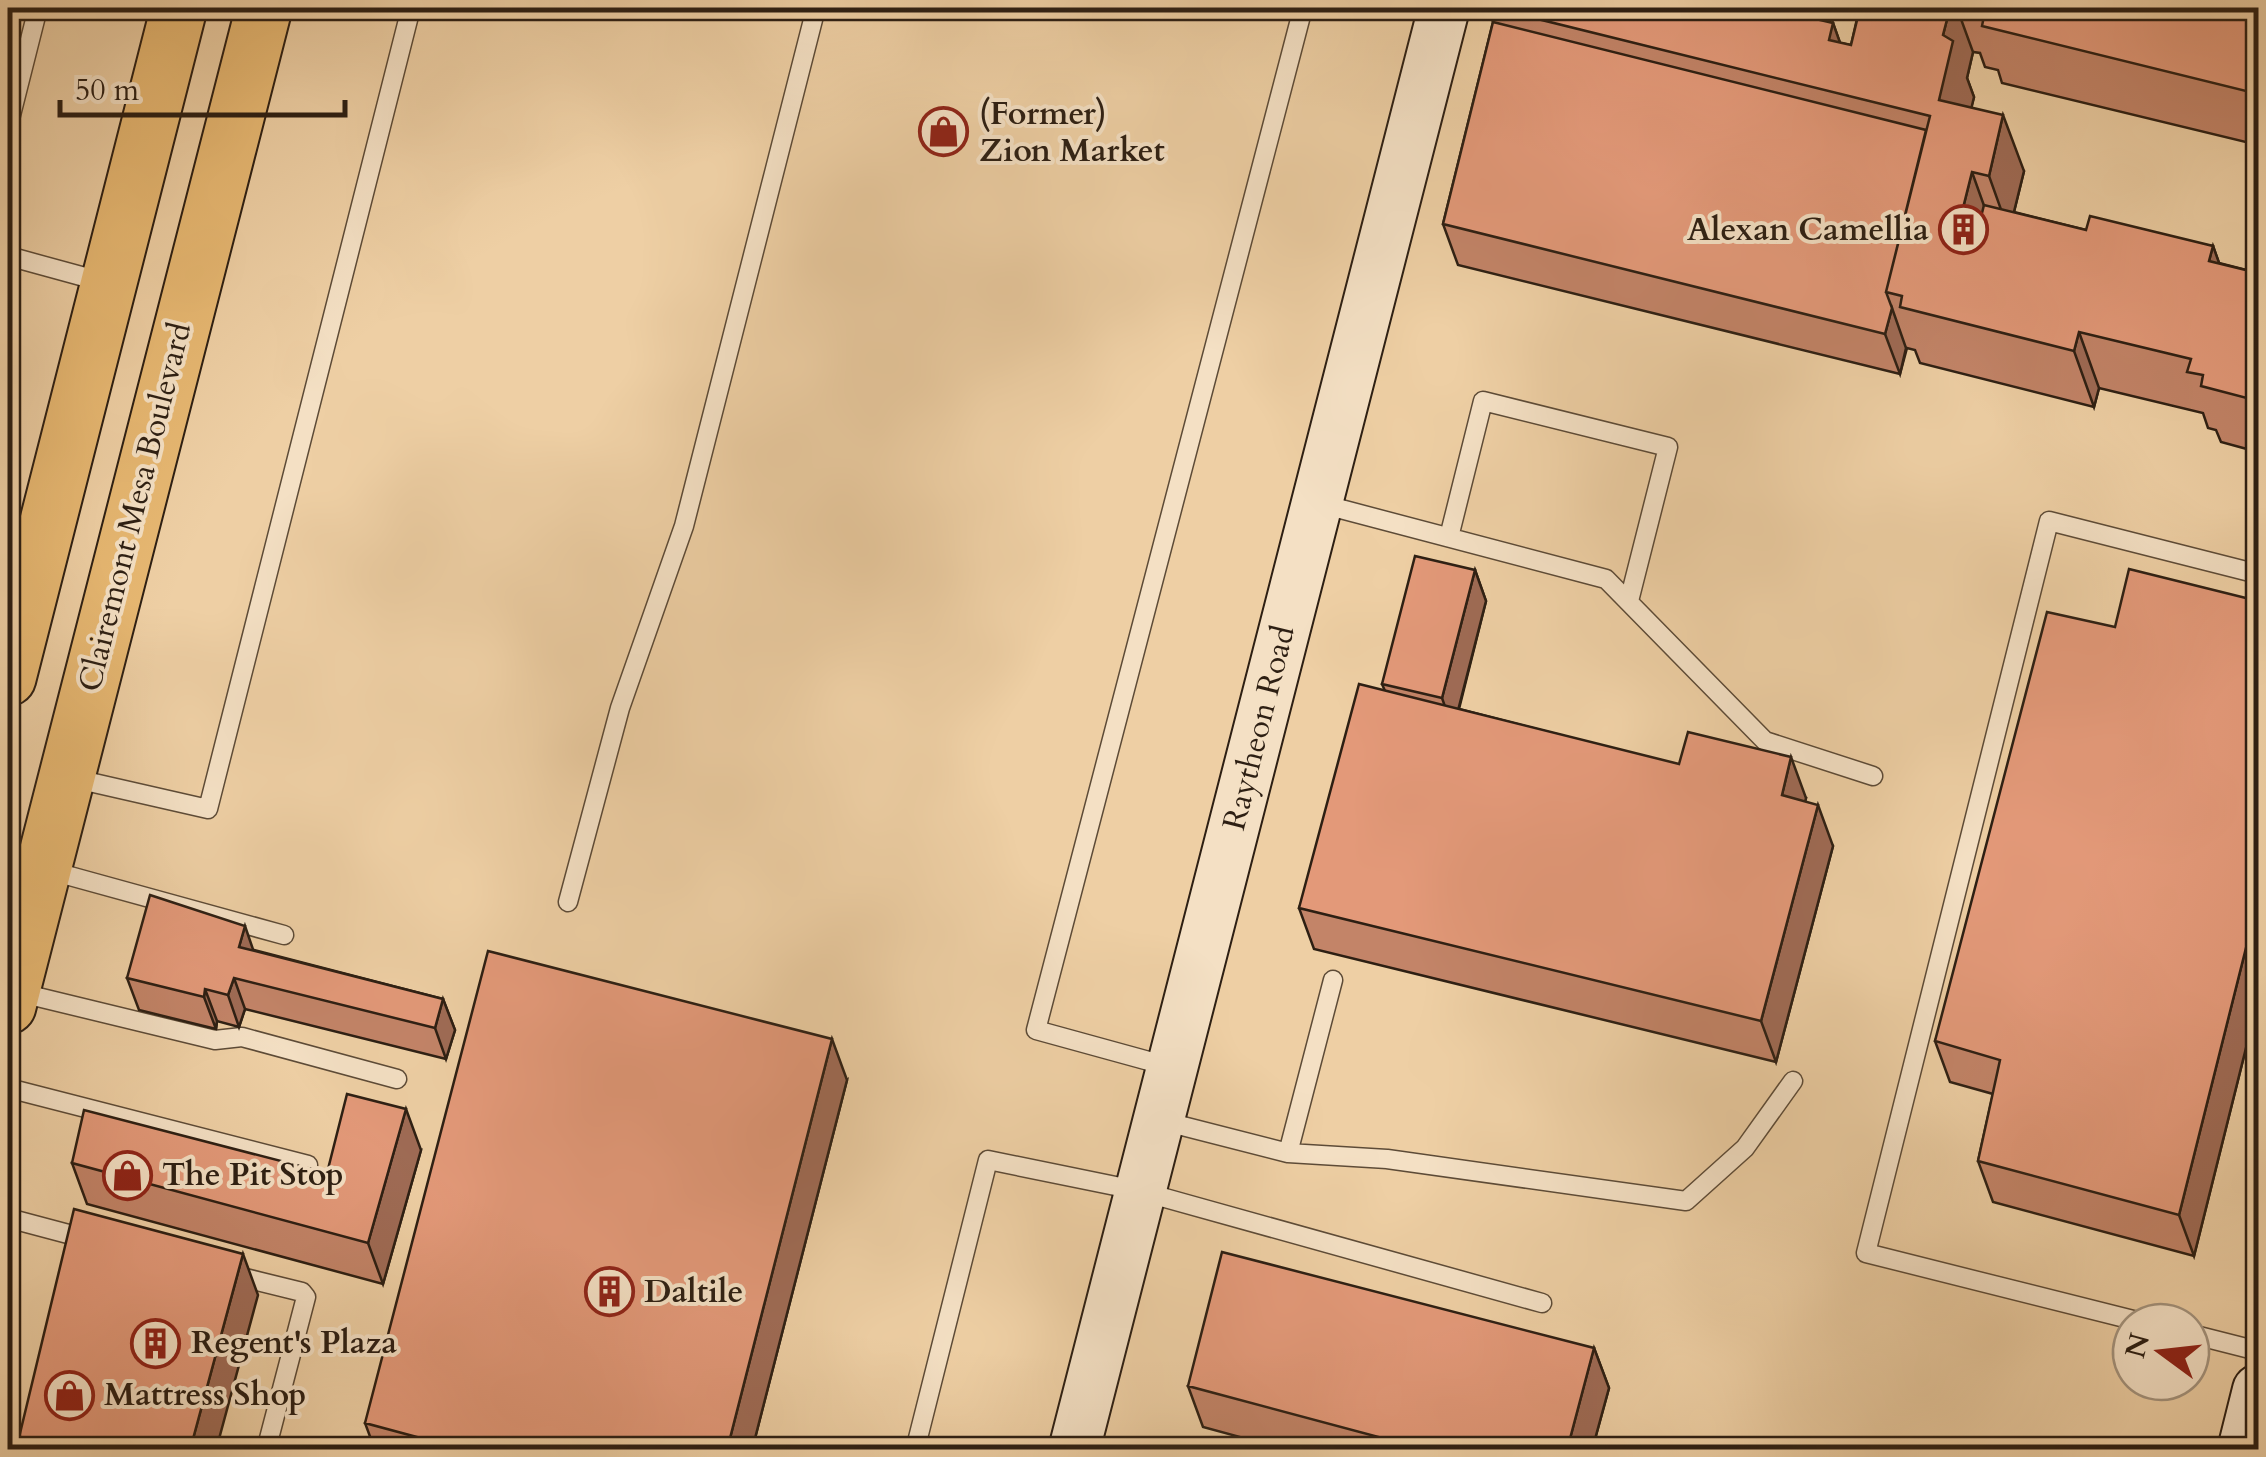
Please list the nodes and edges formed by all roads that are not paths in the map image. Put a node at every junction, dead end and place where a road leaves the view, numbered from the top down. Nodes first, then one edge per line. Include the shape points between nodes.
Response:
1 (38, 8) edge
2 (179, 8) edge
3 (264, 8) edge
4 (411, 8) edge
5 (816, 8) edge
6 (1303, 8) edge
7 (1444, 8) edge
8 (8, 127) edge
9 (8, 256) edge
10 (108, 283) junction
11 (1317, 502) junction
12 (1449, 537) junction
13 (2258, 574) edge
14 (1629, 602) junction
15 (8, 678) edge
16 (66, 776) junction
17 (1873, 776) dead end
18 (43, 869) junction
19 (568, 902) dead end
20 (284, 935) dead end
21 (1333, 980) dead end
22 (10, 998) edge
23 (1172, 1068) junction
24 (398, 1079) dead end
25 (1793, 1082) dead end
26 (8, 1088) edge
27 (1159, 1120) junction
28 (1288, 1153) junction
29 (308, 1166) edge
30 (1140, 1192) junction
31 (8, 1218) edge
32 (114, 1246) edge
33 (207, 1268) edge
34 (1542, 1303) dead end
35 (2111, 1314) edge
36 (2211, 1339) edge
37 (2258, 1351) edge
38 (2258, 1390) edge
39 (266, 1450) edge
40 (915, 1450) edge
41 (1074, 1450) edge
42 (2243, 1450) edge

1 - 8 lane
2 - 10 main road
3 - 16 main road, Clairemont Mesa Boulevard
4 - 16 lane via 208,809
5 - 19 lane via 684,526 626,689
6 - 23 lane via 1036,1030
7 - 11 street, Raytheon Road
9 - 10 lane
10 - 15 main road
11 - 12 lane
11 - 23 street, Raytheon Road
12 - 14 lane via 1606,579
12 - 14 lane via 1484,400 1668,447
13 - 35 lane via 2049,521 1866,1253
14 - 17 lane via 1765,742
16 - 18 main road, Clairemont Mesa Boulevard
18 - 20 lane
18 - 22 main road, Clairemont Mesa Boulevard
21 - 28 lane
22 - 24 lane via 216,1040 242,1037
23 - 27 street, Raytheon Road
25 - 28 lane via 1745,1148 1686,1202 1386,1159
26 - 29 lane
27 - 28 lane
27 - 30 street, Raytheon Road
30 - 34 lane
30 - 40 lane via 988,1160
30 - 41 street, Raytheon Road
31 - 32 lane
33 - 39 lane via 305,1295
36 - 37 lane
38 - 42 street

